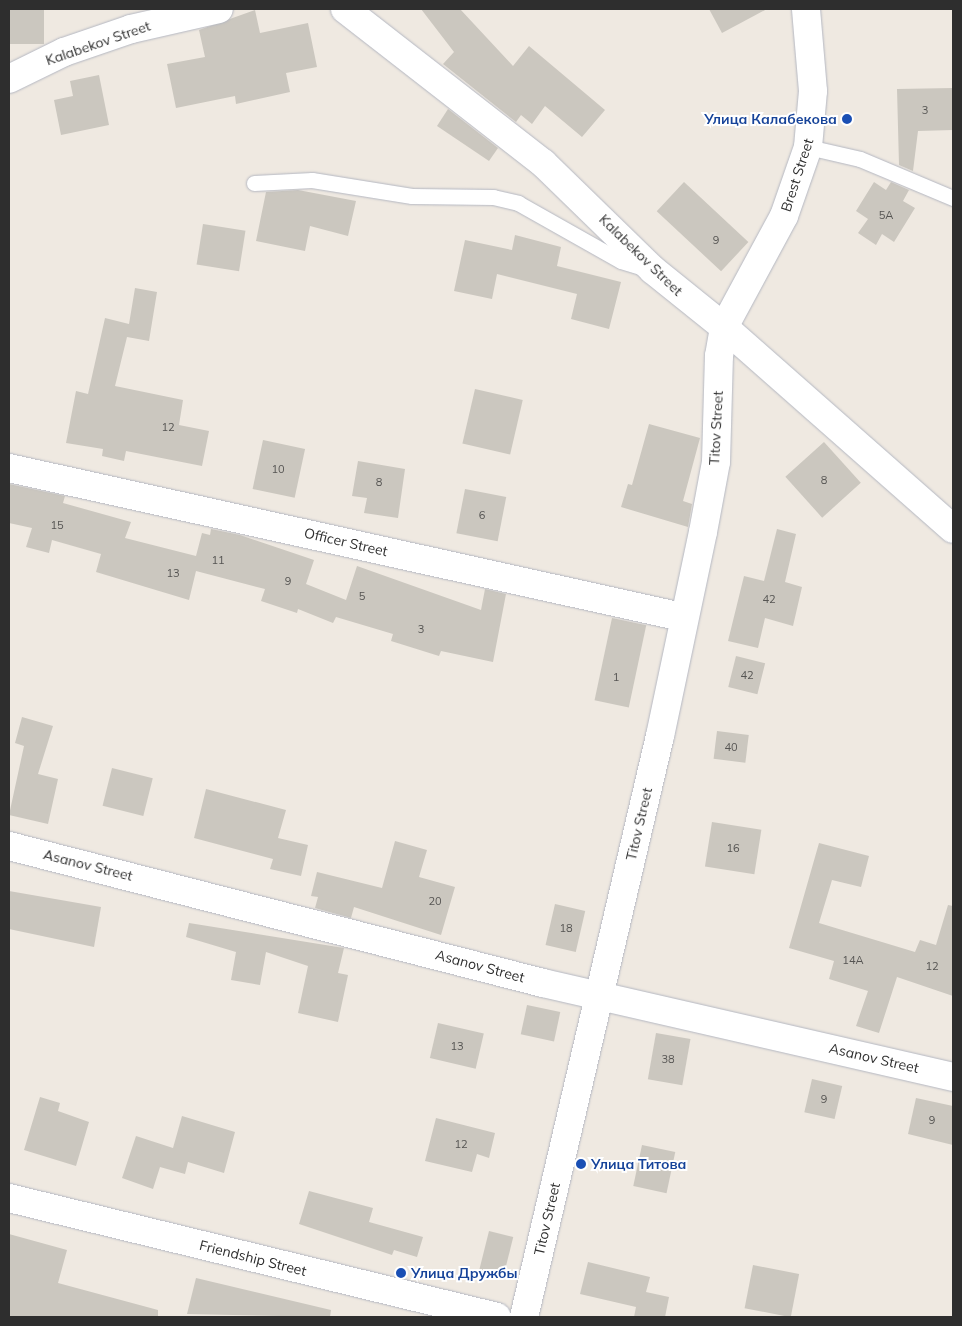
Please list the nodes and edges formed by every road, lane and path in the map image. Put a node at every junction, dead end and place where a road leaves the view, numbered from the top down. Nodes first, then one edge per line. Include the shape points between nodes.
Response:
1 (219, 9) edge
2 (345, 9) edge
3 (806, 9) edge
4 (9, 79) edge
5 (808, 147) junction
6 (254, 183) dead end
7 (953, 198) edge
8 (653, 270) junction
9 (724, 327) junction
10 (9, 468) edge
11 (953, 529) edge
12 (682, 617) junction
13 (9, 846) edge
14 (598, 996) junction
15 (953, 1077) edge
16 (9, 1198) edge
17 (497, 1317) edge
18 (524, 1317) edge

1 - 4 street, Kalabekov Street via 131,29 64,52
2 - 8 street, Kalabekov Street via 543,163
3 - 5 street, Brest Street via 813,91
5 - 7 lane via 860,158
5 - 9 street, Brest Street via 784,216
6 - 8 lane via 312,180 412,196 493,197 550,219 621,261
8 - 9 street, Kalabekov Street
9 - 11 street, Kalabekov Street
9 - 12 street, Titov Street via 718,356 716,462
10 - 12 street, Officer Street
12 - 14 street, Titov Street via 660,736
13 - 14 street, Asanov Street
14 - 15 street, Asanov Street
14 - 18 street, Titov Street
16 - 17 street, Friendship Street

